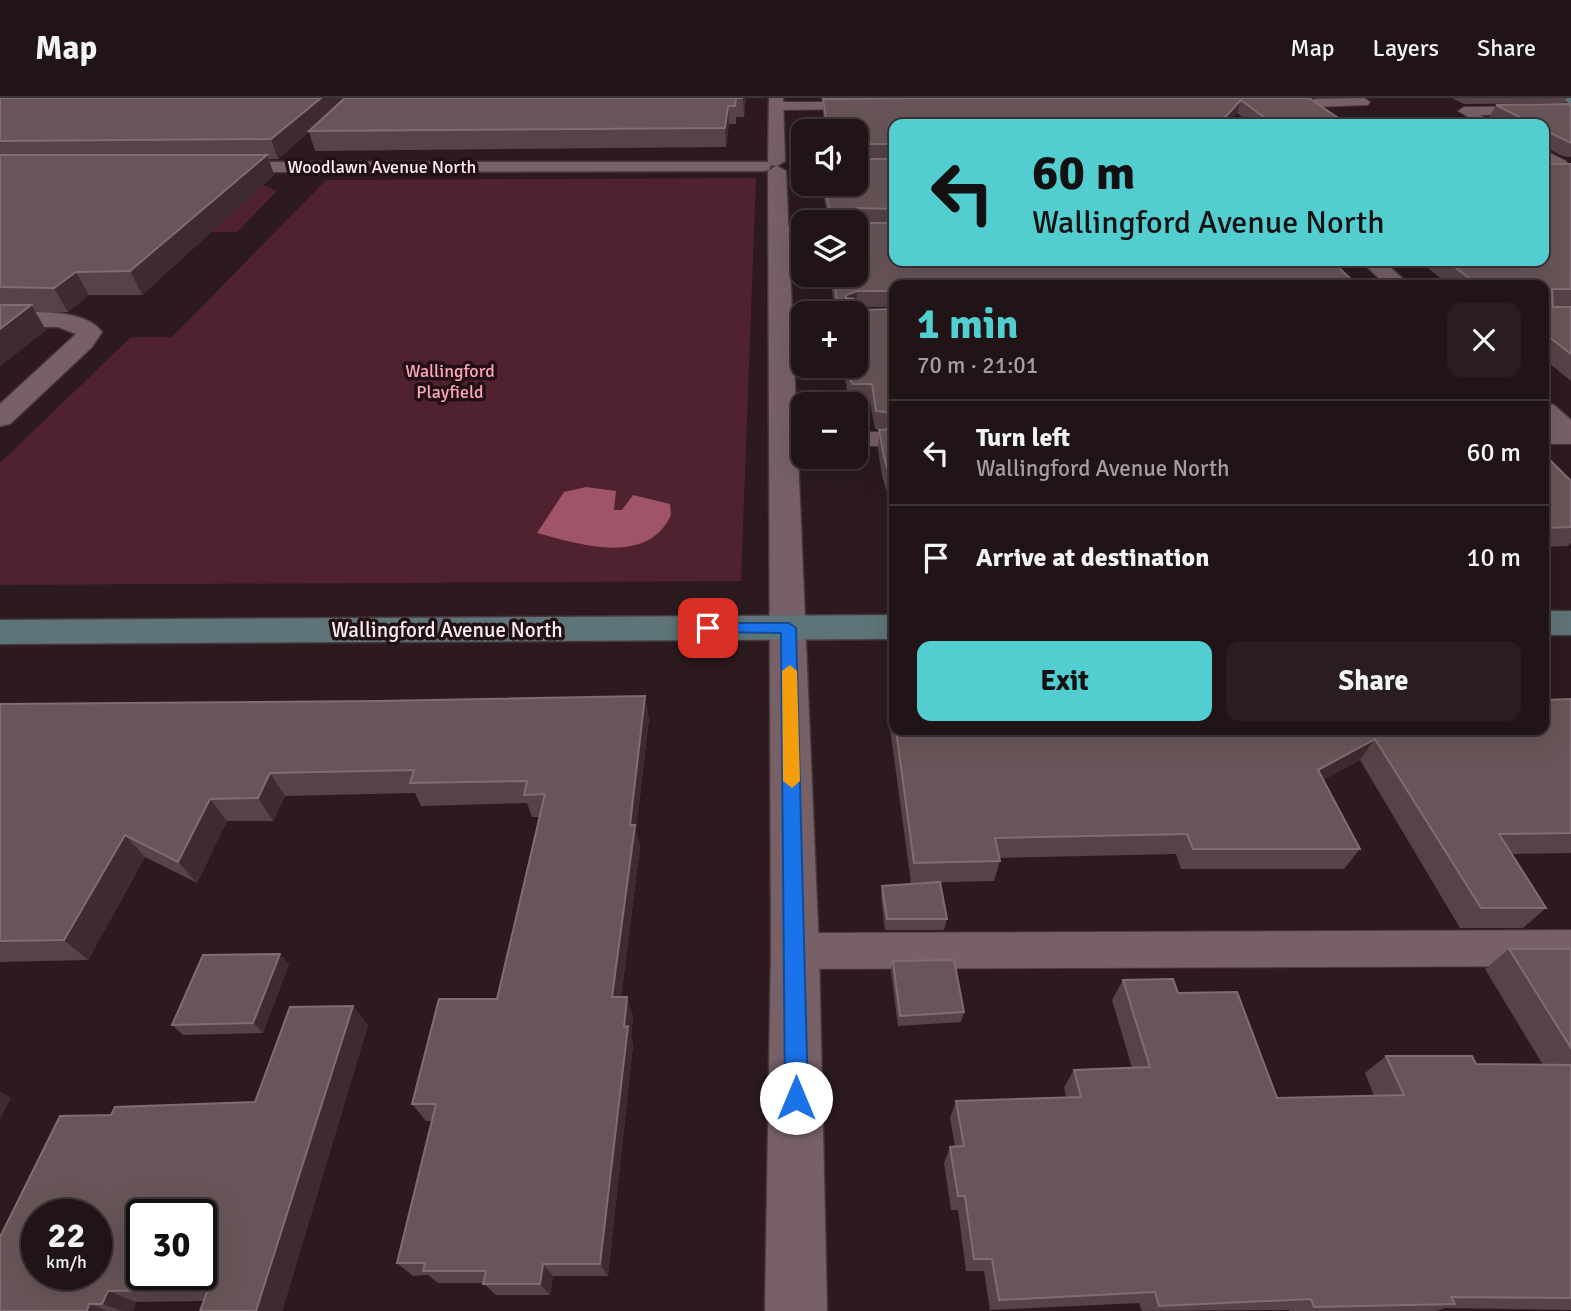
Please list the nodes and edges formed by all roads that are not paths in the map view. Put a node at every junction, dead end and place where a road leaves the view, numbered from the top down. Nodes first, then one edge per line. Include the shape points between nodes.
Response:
1 (1312, 100) edge
2 (776, 102) edge
3 (1364, 102) dead end
4 (876, 106) edge
5 (1571, 110) edge
6 (1321, 118) edge
7 (1479, 119) edge
8 (300, 153) dead end
9 (772, 166) junction
10 (201, 167) edge
11 (284, 167) junction
12 (791, 231) edge
13 (1377, 266) edge
14 (1393, 280) edge
15 (0, 320) edge
16 (1549, 416) edge
17 (0, 418) edge
18 (1571, 436) edge
19 (1549, 437) edge
20 (868, 439) edge
21 (889, 439) edge
22 (792, 469) edge
23 (1549, 623) edge
24 (1571, 623) edge
25 (889, 627) edge
26 (789, 628) junction
27 (0, 632) edge
28 (1571, 948) edge
29 (794, 951) junction
30 (796, 1311) edge

1 - 3 lane
1 - 6 lane via 1312,111
2 - 4 lane
2 - 9 street
5 - 7 lane via 1464,111
8 - 11 street
9 - 11 street, Woodlawn Avenue North
9 - 12 street
10 - 11 street, Woodlawn Avenue North
13 - 14 street
15 - 17 street via 56,320 78,323 90,332
16 - 18 street
18 - 19 lane
20 - 21 lane
22 - 26 street
23 - 24 street
25 - 26 street, Wallingford Avenue North
26 - 27 street, Wallingford Avenue North
26 - 29 street
28 - 29 lane
29 - 30 street

